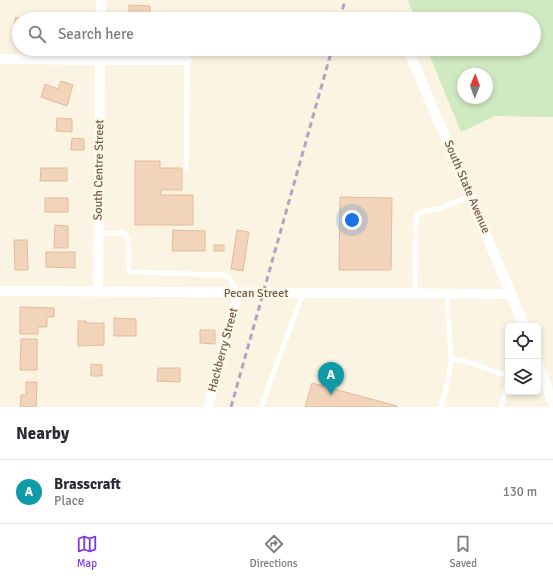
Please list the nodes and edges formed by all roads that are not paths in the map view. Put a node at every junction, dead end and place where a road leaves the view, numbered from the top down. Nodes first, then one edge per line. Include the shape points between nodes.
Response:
1 (101, 0) edge
2 (101, 12) edge
3 (100, 56) edge
4 (411, 56) edge
5 (0, 59) edge
6 (100, 60) junction
7 (187, 60) joint
8 (186, 170) dead end
9 (470, 196) junction
10 (98, 233) junction
11 (0, 291) edge
12 (98, 292) junction
13 (238, 292) junction
14 (303, 293) junction
15 (415, 293) junction
16 (447, 294) junction
17 (512, 294) junction
18 (523, 323) edge
19 (451, 358) junction
20 (541, 371) edge
21 (505, 376) edge
22 (505, 390) edge
23 (553, 403) edge
24 (208, 407) edge
25 (261, 407) edge
26 (441, 407) edge
27 (501, 407) edge

1 - 2 street
3 - 6 street, South Centre Street
4 - 9 street, South State Avenue
5 - 6 street
6 - 7 street
6 - 10 street, South Centre Street
7 - 8 lane
9 - 15 lane via 417,215
9 - 17 street, South State Avenue
10 - 12 street, South Centre Street
10 - 13 lane via 124,233 128,239 129,272 224,275 230,279
11 - 12 street, Pecan Street
12 - 13 street, Pecan Street
13 - 14 street, Pecan Street
13 - 24 street, Hackberry Street
14 - 15 street, Pecan Street
14 - 25 lane
15 - 16 street, Pecan Street
16 - 17 street, Pecan Street
16 - 19 lane
17 - 18 street, South State Avenue
19 - 21 lane
19 - 26 lane via 450,376
20 - 23 street
22 - 27 lane

